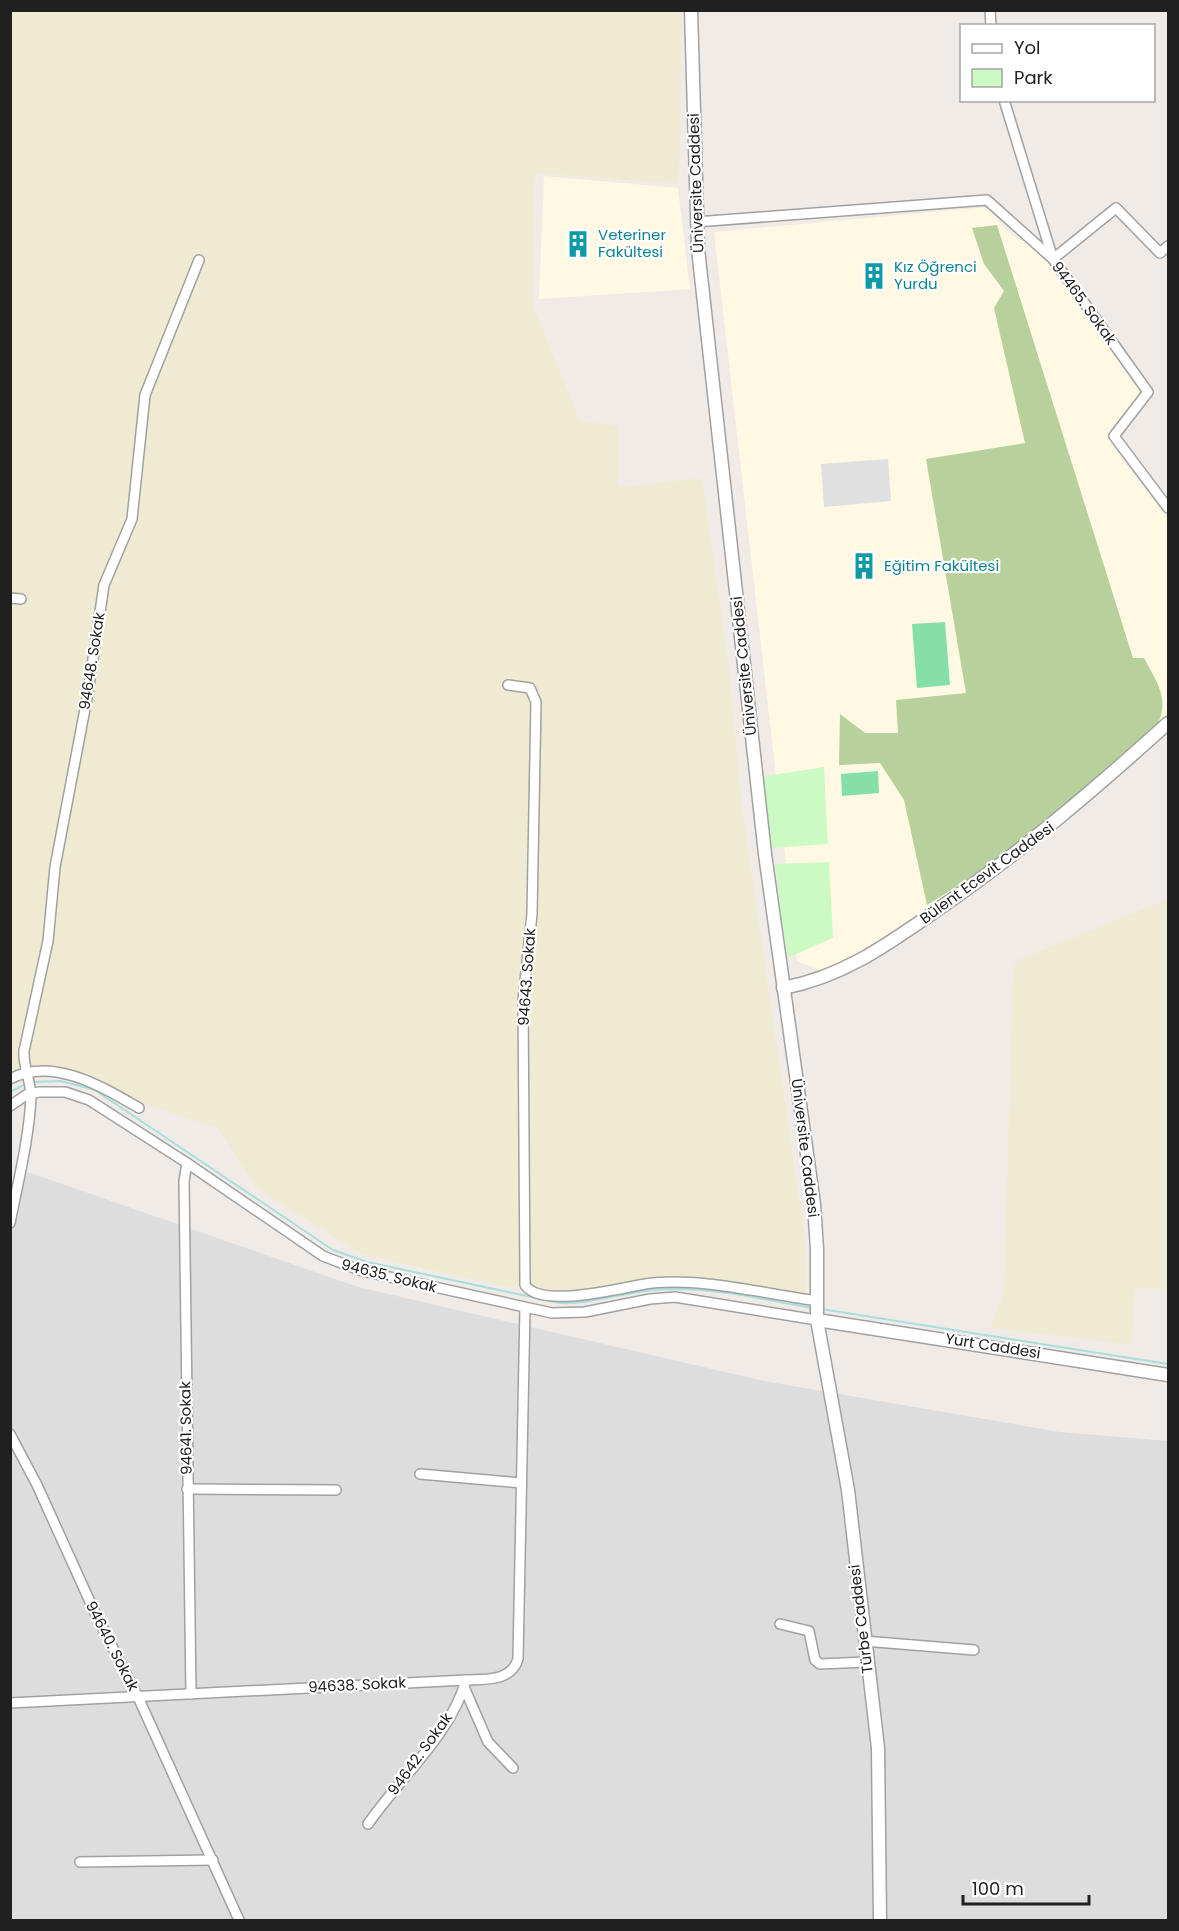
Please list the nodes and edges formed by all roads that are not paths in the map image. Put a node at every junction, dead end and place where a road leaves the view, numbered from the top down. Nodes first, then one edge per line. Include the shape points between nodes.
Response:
1 (691, 10) edge
2 (1005, 102) edge
3 (696, 222) junction
4 (1168, 246) edge
5 (1053, 259) junction
6 (199, 260) dead end
7 (1168, 508) edge
8 (10, 598) edge
9 (21, 599) dead end
10 (508, 685) dead end
11 (1168, 723) edge
12 (783, 987) junction
13 (25, 1072) junction
14 (10, 1079) edge
15 (31, 1093) junction
16 (10, 1106) edge
17 (139, 1108) dead end
18 (187, 1163) junction
19 (10, 1223) edge
20 (818, 1300) junction
21 (525, 1308) junction
22 (817, 1320) junction
23 (1168, 1375) edge
24 (10, 1434) edge
25 (420, 1474) dead end
26 (521, 1483) junction
27 (187, 1489) junction
28 (336, 1490) dead end
29 (780, 1624) dead end
30 (864, 1641) junction
31 (974, 1650) dead end
32 (866, 1662) junction
33 (465, 1683) junction
34 (191, 1694) junction
35 (138, 1696) junction
36 (10, 1703) edge
37 (513, 1768) dead end
38 (368, 1824) dead end
39 (213, 1860) junction
40 (80, 1862) dead end
41 (239, 1920) edge
42 (880, 1920) edge

1 - 3 street, Üniversite Caddesi
2 - 5 street
3 - 5 street, 94465. Sokak via 987,200
3 - 12 street, Üniversite Caddesi
4 - 5 street via 1160,253 1116,208
5 - 7 street, 94465. Sokak via 1148,392 1114,436
6 - 13 street, 94648. Sokak via 143,402 132,519 104,585 55,867 48,941 24,1050
8 - 9 street
10 - 20 street, 94643. Sokak via 530,688 536,702 531,914 523,1036 527,1288 549,1295 580,1296 669,1282
11 - 12 street, Bülent Ecevit Caddesi via 1049,828 920,922 840,972
12 - 20 street, Üniversite Caddesi via 814,1204
13 - 14 street
13 - 15 street, 94648. Sokak
13 - 17 street via 90,1081
15 - 16 street
15 - 18 street, 94635. Sokak via 55,1091 89,1100
15 - 19 street
18 - 21 street, 94635. Sokak via 335,1262
18 - 27 street, 94641. Sokak
20 - 22 street, Üniversite Caddesi
21 - 22 street, 94635. Sokak via 552,1313 585,1312 675,1298
21 - 26 street, 94638. Sokak
22 - 23 street, Yurt Caddesi
22 - 30 street, Türbe Caddesi via 843,1458
24 - 35 street, 94640. Sokak
25 - 26 street
26 - 33 street, 94638. Sokak via 518,1659 505,1676
27 - 28 street
27 - 34 street, 94641. Sokak
29 - 32 street via 809,1631 815,1660 820,1664
30 - 31 street
30 - 32 street, Türbe Caddesi
32 - 42 street, Türbe Caddesi via 879,1764
33 - 34 street, 94638. Sokak
33 - 37 street via 492,1749
33 - 38 street, 94642. Sokak via 445,1722
34 - 35 street, 94638. Sokak
35 - 36 street, 94638. Sokak
35 - 39 street, 94640. Sokak
39 - 40 street
39 - 41 street, 94640. Sokak

